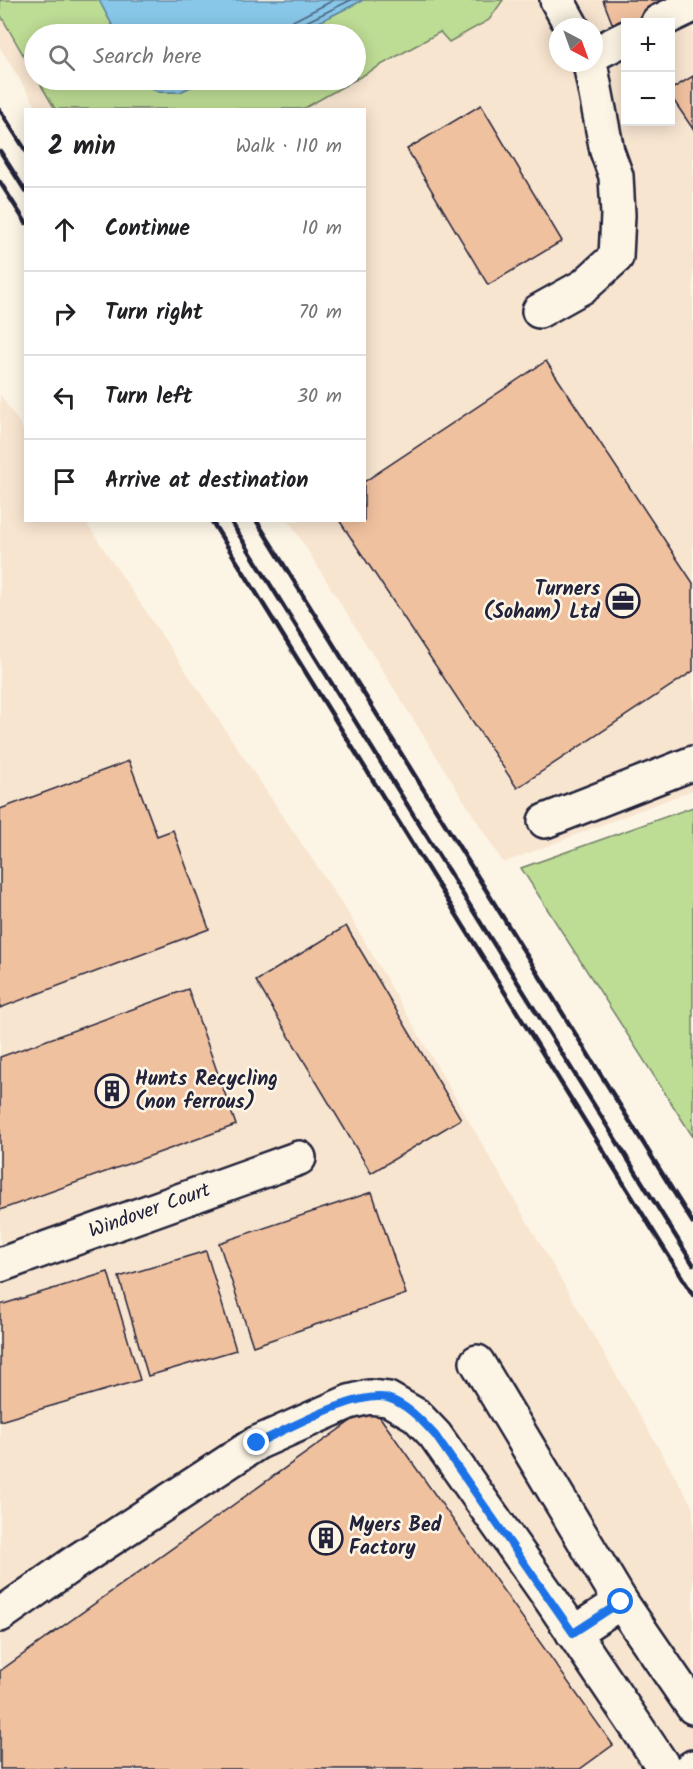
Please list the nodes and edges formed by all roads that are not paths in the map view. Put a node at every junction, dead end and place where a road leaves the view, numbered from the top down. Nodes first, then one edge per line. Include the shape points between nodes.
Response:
1 (557, 0) edge
2 (693, 5) edge
3 (567, 18) edge
4 (666, 18) edge
5 (621, 40) edge
6 (603, 50) edge
7 (592, 72) edge
8 (539, 311) dead end
9 (693, 763) edge
10 (545, 821) dead end
11 (299, 1158) dead end
12 (5, 1263) edge
13 (477, 1362) dead end
14 (621, 1602) junction
15 (0, 1616) edge
16 (573, 1633) junction
17 (693, 1707) edge
18 (665, 1769) edge

1 - 3 street
2 - 4 street
5 - 6 street
7 - 8 street via 607,151 616,176 616,257 584,286
9 - 10 street
11 - 12 street, Windover Court
13 - 14 street
14 - 16 street
14 - 17 street
15 - 16 street via 257,1443 369,1397 388,1398 416,1415 435,1435
16 - 18 street

